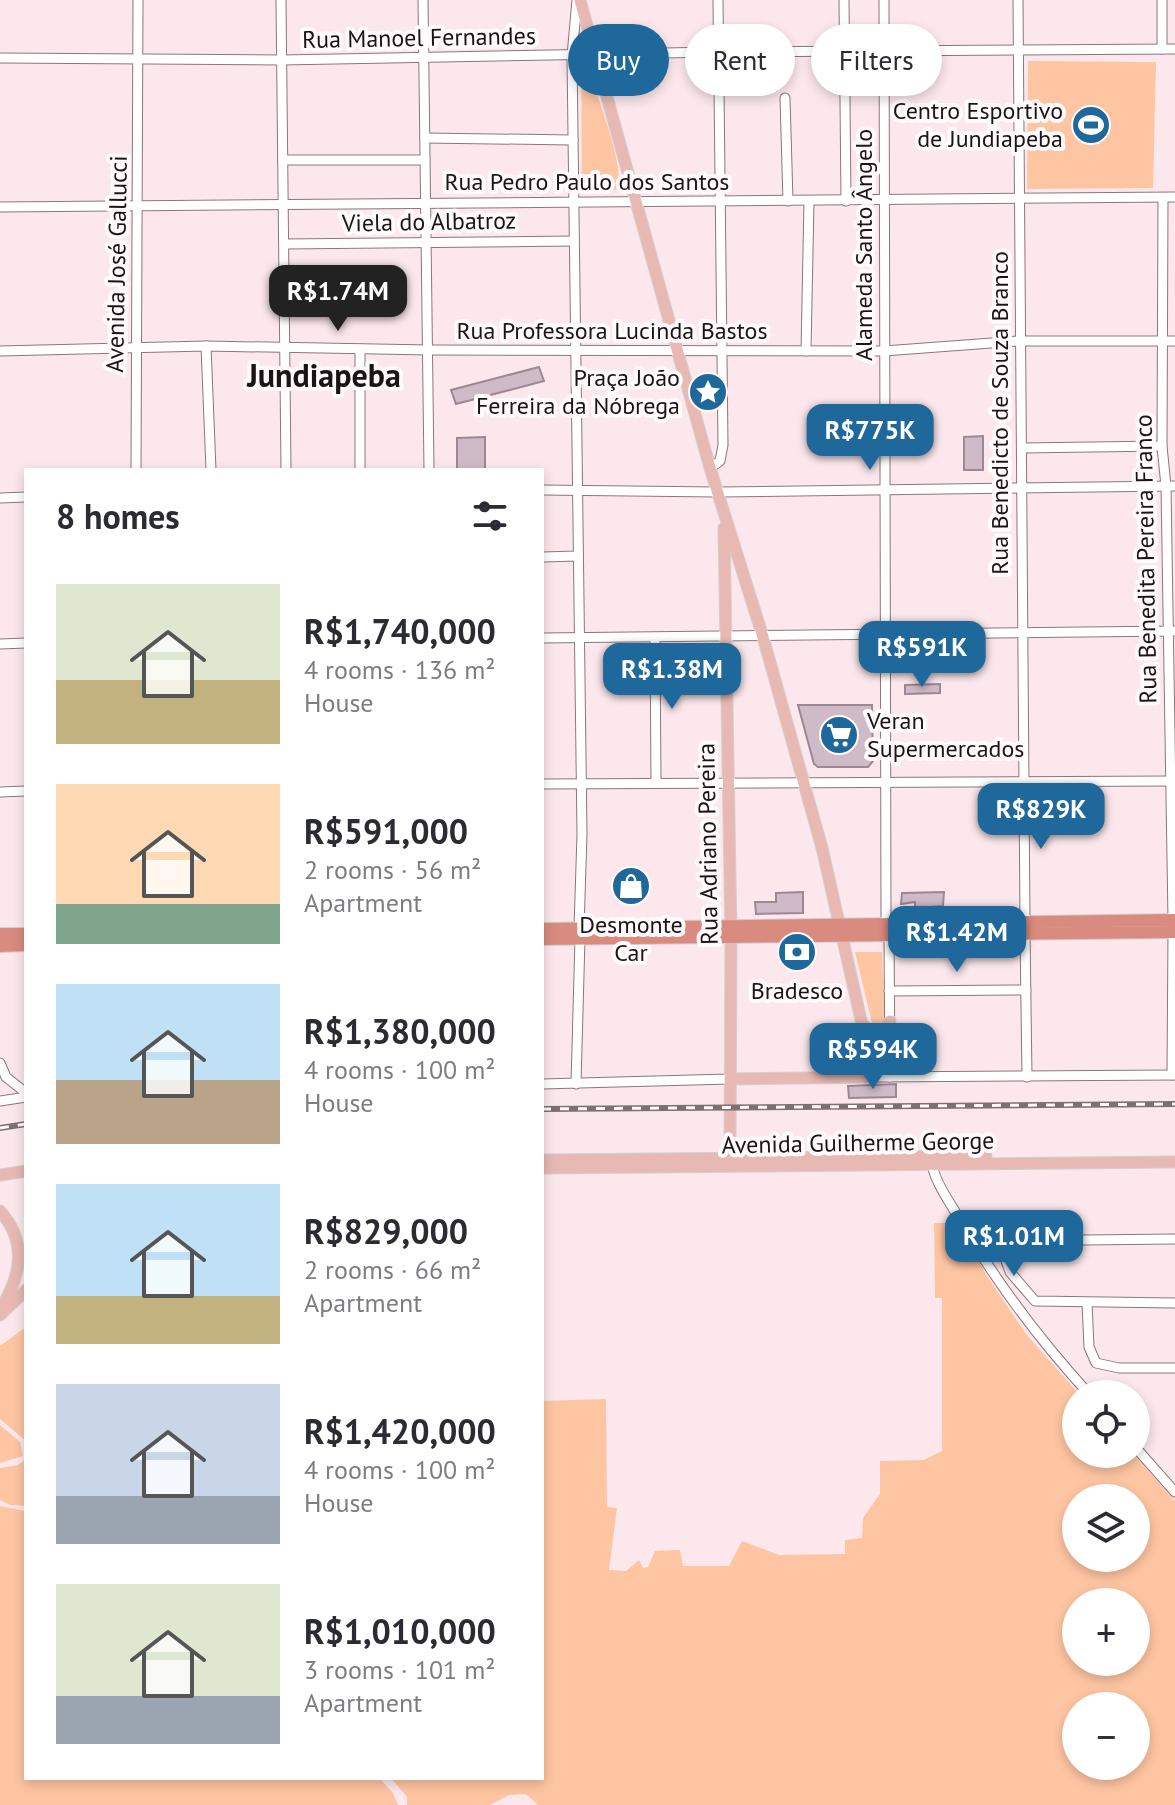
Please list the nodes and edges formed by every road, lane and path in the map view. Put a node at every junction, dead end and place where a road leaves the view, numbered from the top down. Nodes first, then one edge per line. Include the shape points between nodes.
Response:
1 (138, 0) edge
2 (281, 0) edge
3 (423, 0) edge
4 (579, 0) edge
5 (718, 0) edge
6 (844, 0) edge
7 (884, 0) edge
8 (1018, 0) edge
9 (1162, 0) edge
10 (576, 24) edge
11 (586, 24) edge
12 (718, 24) edge
13 (844, 24) edge
14 (884, 24) edge
15 (1162, 49) junction
16 (1175, 49) edge
17 (1017, 50) junction
18 (942, 51) edge
19 (568, 56) edge
20 (0, 58) edge
21 (424, 58) junction
22 (138, 59) junction
23 (282, 60) junction
24 (572, 96) edge
25 (607, 96) edge
26 (719, 96) edge
27 (845, 96) edge
28 (884, 96) edge
29 (785, 98) dead end
30 (425, 138) junction
31 (573, 140) junction
32 (283, 160) junction
33 (425, 160) junction
34 (1175, 197) edge
35 (1163, 198) junction
36 (1019, 199) junction
37 (884, 200) junction
38 (720, 201) junction
39 (788, 201) junction
40 (809, 201) junction
41 (846, 201) junction
42 (574, 203) junction
43 (637, 203) junction
44 (426, 204) junction
45 (284, 205) junction
46 (138, 206) junction
47 (0, 207) edge
48 (1175, 238) edge
49 (1163, 239) junction
50 (574, 241) junction
51 (426, 242) junction
52 (284, 244) junction
53 (1164, 298) junction
54 (1175, 298) edge
55 (1019, 341) junction
56 (1164, 341) junction
57 (1175, 341) edge
58 (206, 346) junction
59 (135, 349) junction
60 (285, 349) junction
61 (360, 349) junction
62 (430, 350) junction
63 (677, 350) junction
64 (724, 350) junction
65 (0, 351) edge
66 (576, 351) junction
67 (806, 351) junction
68 (884, 351) junction
69 (1162, 446) junction
70 (1022, 448) junction
71 (136, 468) edge
72 (211, 468) edge
73 (286, 468) edge
74 (360, 468) edge
75 (429, 468) edge
76 (710, 468) junction
77 (1170, 486) edge
78 (1022, 487) junction
79 (885, 488) junction
80 (544, 490) edge
81 (577, 490) junction
82 (717, 492) junction
83 (24, 497) edge
84 (0, 498) edge
85 (724, 511) junction
86 (578, 556) junction
87 (544, 557) edge
88 (1171, 631) edge
89 (1021, 634) junction
90 (885, 635) junction
91 (763, 637) junction
92 (544, 638) edge
93 (579, 638) junction
94 (728, 638) junction
95 (655, 639) junction
96 (24, 643) edge
97 (0, 644) edge
98 (1172, 705) edge
99 (1025, 781) junction
100 (1172, 781) edge
101 (802, 782) junction
102 (885, 782) junction
103 (656, 783) junction
104 (729, 783) junction
105 (544, 784) edge
106 (581, 784) junction
107 (24, 791) edge
108 (0, 792) edge
109 (1174, 926) edge
110 (1025, 927) junction
111 (544, 929) edge
112 (887, 929) junction
113 (731, 930) junction
114 (842, 930) junction
115 (0, 934) edge
116 (24, 934) edge
117 (579, 934) junction
118 (544, 939) edge
119 (24, 945) edge
120 (0, 946) edge
121 (1026, 990) junction
122 (889, 991) junction
123 (890, 1021) junction
124 (865, 1026) junction
125 (0, 1063) edge
126 (1174, 1075) edge
127 (874, 1077) junction
128 (890, 1077) junction
129 (1027, 1077) junction
130 (730, 1079) junction
131 (544, 1084) edge
132 (576, 1084) junction
133 (24, 1093) edge
134 (24, 1095) edge
135 (0, 1101) edge
136 (1175, 1155) edge
137 (730, 1156) junction
138 (544, 1160) edge
139 (931, 1160) junction
140 (1175, 1162) edge
141 (544, 1168) edge
142 (24, 1171) edge
143 (0, 1175) edge
144 (0, 1211) edge
145 (1175, 1239) edge
146 (24, 1292) edge
147 (1087, 1303) junction
148 (1175, 1303) edge
149 (0, 1312) edge
150 (1175, 1368) edge
151 (1077, 1380) edge
152 (1150, 1464) edge
153 (1175, 1492) edge

1 - 22 street, Avenida José Gallucci
2 - 23 street
3 - 21 street
4 - 10 street
4 - 11 main road
5 - 12 street
6 - 13 street
7 - 14 street, Alameda Santo Ângelo
8 - 17 street, Rua Benedicto de Souza Branco
9 - 15 street
15 - 16 street, Rua Manoel Fernandes
15 - 17 street, Rua Manoel Fernandes
17 - 18 street, Rua Manoel Fernandes
17 - 36 street, Rua Benedicto de Souza Branco
19 - 21 street, Rua Manoel Fernandes
20 - 22 street, Rua Manoel Fernandes
21 - 23 street, Rua Manoel Fernandes
21 - 30 street
22 - 23 street, Rua Manoel Fernandes
22 - 46 street, Avenida José Gallucci
23 - 32 street
24 - 31 street
25 - 43 main road
26 - 38 street
27 - 41 street
28 - 37 street, Alameda Santo Ângelo
29 - 39 street
30 - 31 street
30 - 33 street
31 - 42 street
32 - 33 street
32 - 45 street
33 - 44 street
34 - 35 street, Rua Pedro Paulo dos Santos
35 - 36 street, Rua Pedro Paulo dos Santos
35 - 49 street, Rua Benedita Pereira Franco
36 - 37 street, Rua Pedro Paulo dos Santos
36 - 55 street, Rua Benedicto de Souza Branco
37 - 41 street, Rua Pedro Paulo dos Santos
37 - 68 street, Alameda Santo Ângelo
38 - 39 street, Rua Pedro Paulo dos Santos
38 - 43 street, Rua Pedro Paulo dos Santos
38 - 64 street
39 - 40 street, Rua Pedro Paulo dos Santos
40 - 41 street, Rua Pedro Paulo dos Santos
40 - 67 street
42 - 43 street, Rua Pedro Paulo dos Santos
42 - 44 street, Rua Pedro Paulo dos Santos
42 - 50 street
43 - 63 main road
44 - 45 street, Rua Pedro Paulo dos Santos
44 - 51 street
45 - 46 street, Rua Pedro Paulo dos Santos
45 - 52 street
46 - 47 street, Rua Pedro Paulo dos Santos
46 - 59 street, Avenida José Gallucci
48 - 49 street
49 - 53 street, Rua Benedita Pereira Franco
50 - 51 street, Viela do Albatroz
50 - 66 street
51 - 52 street, Viela do Albatroz
51 - 62 street
52 - 60 street
53 - 54 street
53 - 56 street, Rua Benedita Pereira Franco
55 - 56 street, Rua Professora Lucinda Bastos
55 - 68 street, Rua Professora Lucinda Bastos
55 - 70 street, Rua Benedicto de Souza Branco
56 - 57 street, Rua Professora Lucinda Bastos
56 - 69 street, Rua Benedita Pereira Franco
58 - 59 street, Rua Professora Lucinda Bastos
58 - 60 street, Rua Professora Lucinda Bastos
58 - 72 street
59 - 65 street, Rua Professora Lucinda Bastos
59 - 71 street, Avenida José Gallucci
60 - 61 street, Rua Professora Lucinda Bastos
60 - 73 street
61 - 62 street, Rua Professora Lucinda Bastos
61 - 74 street
62 - 66 street, Rua Professora Lucinda Bastos
62 - 75 street
63 - 64 street, Rua Professora Lucinda Bastos
63 - 66 street, Rua Professora Lucinda Bastos
63 - 76 main road
64 - 67 street, Rua Professora Lucinda Bastos
64 - 76 street via 723,445 720,461
66 - 81 street
67 - 68 street, Rua Professora Lucinda Bastos
68 - 79 street, Alameda Santo Ângelo
69 - 70 street
69 - 77 street, Rua Benedita Pereira Franco
70 - 78 street, Rua Benedicto de Souza Branco
76 - 82 main road
77 - 78 street
77 - 88 street, Rua Benedita Pereira Franco
78 - 79 street
78 - 89 street, Rua Benedicto de Souza Branco
79 - 82 street
79 - 90 street, Alameda Santo Ângelo
80 - 81 street
81 - 82 street
81 - 86 street
82 - 85 main road
83 - 84 street
85 - 91 main road
85 - 94 main road, Rua Adriano Pereira
86 - 87 street
86 - 93 street
88 - 89 street
88 - 98 street, Rua Benedita Pereira Franco
89 - 90 street
89 - 99 street, Rua Benedicto de Souza Branco
90 - 91 street
90 - 102 street, Alameda Santo Ângelo
91 - 94 street
91 - 101 main road
92 - 93 street
93 - 95 street
93 - 106 street
94 - 95 street
94 - 104 main road, Rua Adriano Pereira
95 - 103 street
96 - 97 street
98 - 100 street, Rua Benedita Pereira Franco
99 - 100 street
99 - 102 street
99 - 110 street, Rua Benedicto de Souza Branco
100 - 109 street, Rua Benedita Pereira Franco
101 - 102 street
101 - 104 street
101 - 114 main road
102 - 112 street, Alameda Santo Ângelo
103 - 104 street
103 - 106 street
104 - 113 main road, Rua Adriano Pereira
105 - 106 street
106 - 117 street
107 - 108 street
109 - 110 highway
109 - 126 street, Rua Benedita Pereira Franco
110 - 112 highway
110 - 121 street, Rua Benedicto de Souza Branco
111 - 117 highway
112 - 114 highway
112 - 122 street, Alameda Santo Ângelo
113 - 114 highway
113 - 117 highway
113 - 130 main road, Rua Adriano Pereira
114 - 124 main road
115 - 116 highway
117 - 118 highway
117 - 132 street
119 - 120 highway
121 - 122 street
121 - 129 street, Rua Benedicto de Souza Branco
122 - 123 street, Alameda Santo Ângelo
123 - 124 main road via 881,1035
123 - 128 street, Alameda Santo Ângelo
124 - 127 main road
125 - 133 street via 6,1077
126 - 129 street
127 - 128 street
127 - 130 main road
128 - 129 street
130 - 132 street
130 - 137 main road, Rua Adriano Pereira
131 - 132 street
134 - 135 street
136 - 139 main road, Avenida Guilherme George
137 - 138 main road, Avenida Guilherme George
137 - 139 main road, Avenida Guilherme George
139 - 140 main road, Avenida Guilherme George
139 - 141 main road, Avenida Guilherme George
139 - 151 street via 939,1184 998,1283
142 - 143 main road
144 - 149 main road via 14,1231 20,1257 15,1284
145 - 147 street via 999,1241 1010,1272 1035,1301
146 - 149 main road
147 - 148 street
147 - 150 street via 1089,1347 1096,1363
152 - 153 street

